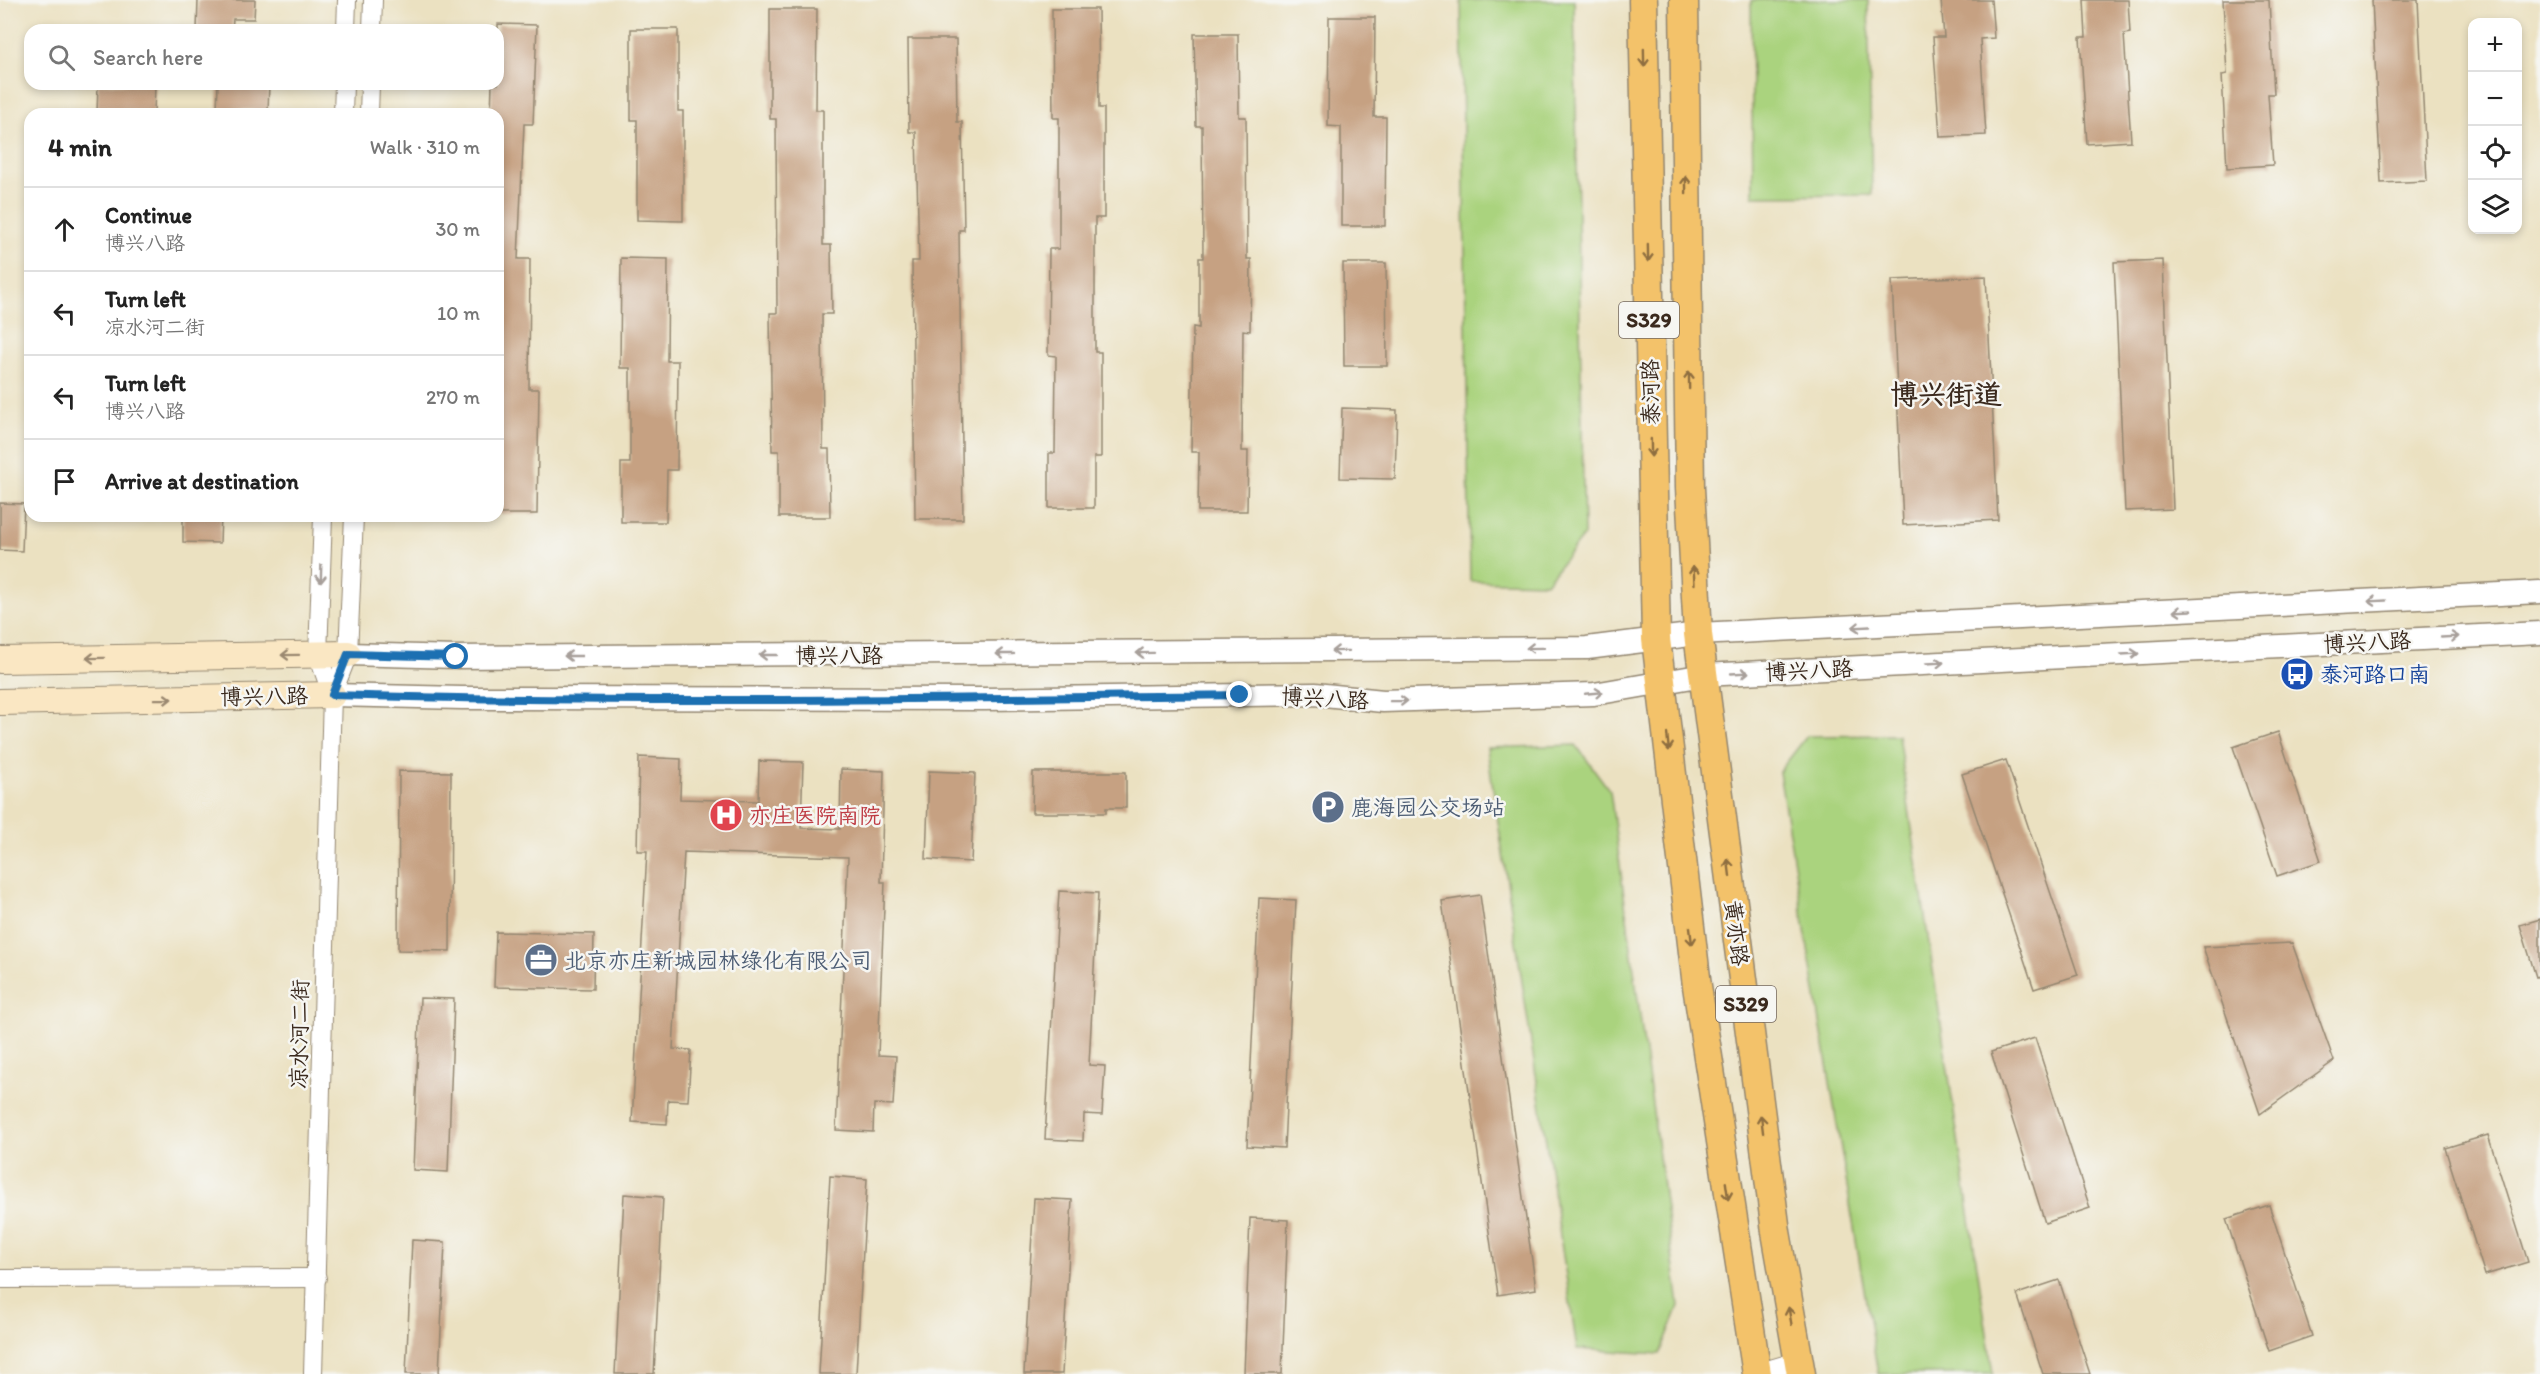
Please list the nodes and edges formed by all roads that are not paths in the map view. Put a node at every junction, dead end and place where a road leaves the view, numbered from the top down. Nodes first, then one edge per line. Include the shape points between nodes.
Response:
1 (347, 0) edge
2 (373, 0) edge
3 (1643, 0) edge
4 (1684, 0) edge
5 (346, 24) edge
6 (372, 24) edge
7 (344, 90) edge
8 (370, 90) edge
9 (343, 108) edge
10 (369, 108) edge
11 (322, 522) edge
12 (354, 522) edge
13 (2540, 592) edge
14 (2540, 633) edge
15 (1698, 634) junction
16 (1656, 639) junction
17 (348, 654) junction
18 (318, 655) junction
19 (0, 660) edge
20 (1704, 675) junction
21 (1662, 684) junction
22 (332, 695) junction
23 (0, 702) edge
24 (317, 1278) junction
25 (0, 1279) edge
26 (1799, 1367) edge
27 (313, 1374) edge
28 (1756, 1374) edge

1 - 5 street
2 - 6 street
3 -> 16 main road, 泰河路 / S329
15 -> 4 main road, 泰河路 / S329 via 1690,488
7 - 9 street
8 - 10 street
11 -> 18 street, 凉水河二街
12 - 17 street, 凉水河二街
13 -> 15 street, 博兴八路
20 -> 14 street, 博兴八路
15 - 16 street, 博兴八路
15 - 20 main road, 黄亦路 / S329
16 -> 17 street, 博兴八路 via 1564,648 468,657
16 - 21 main road, 黄亦路 / S329
17 - 18 main road, 博兴八路
17 - 22 street, 凉水河二街
18 -> 19 main road, 博兴八路
18 - 22 street, 凉水河二街
20 - 21 street, 博兴八路
26 -> 20 main road, 黄亦路 / S329 via 1776,1232
22 -> 21 street, 博兴八路 via 462,699 984,699 1315,694 1383,701 1594,694
21 -> 28 main road, 黄亦路 / S329 via 1697,986
23 -> 22 main road, 博兴八路
22 - 24 street, 凉水河二街
24 - 25 street
24 - 27 street, 凉水河二街
26 - 28 street

